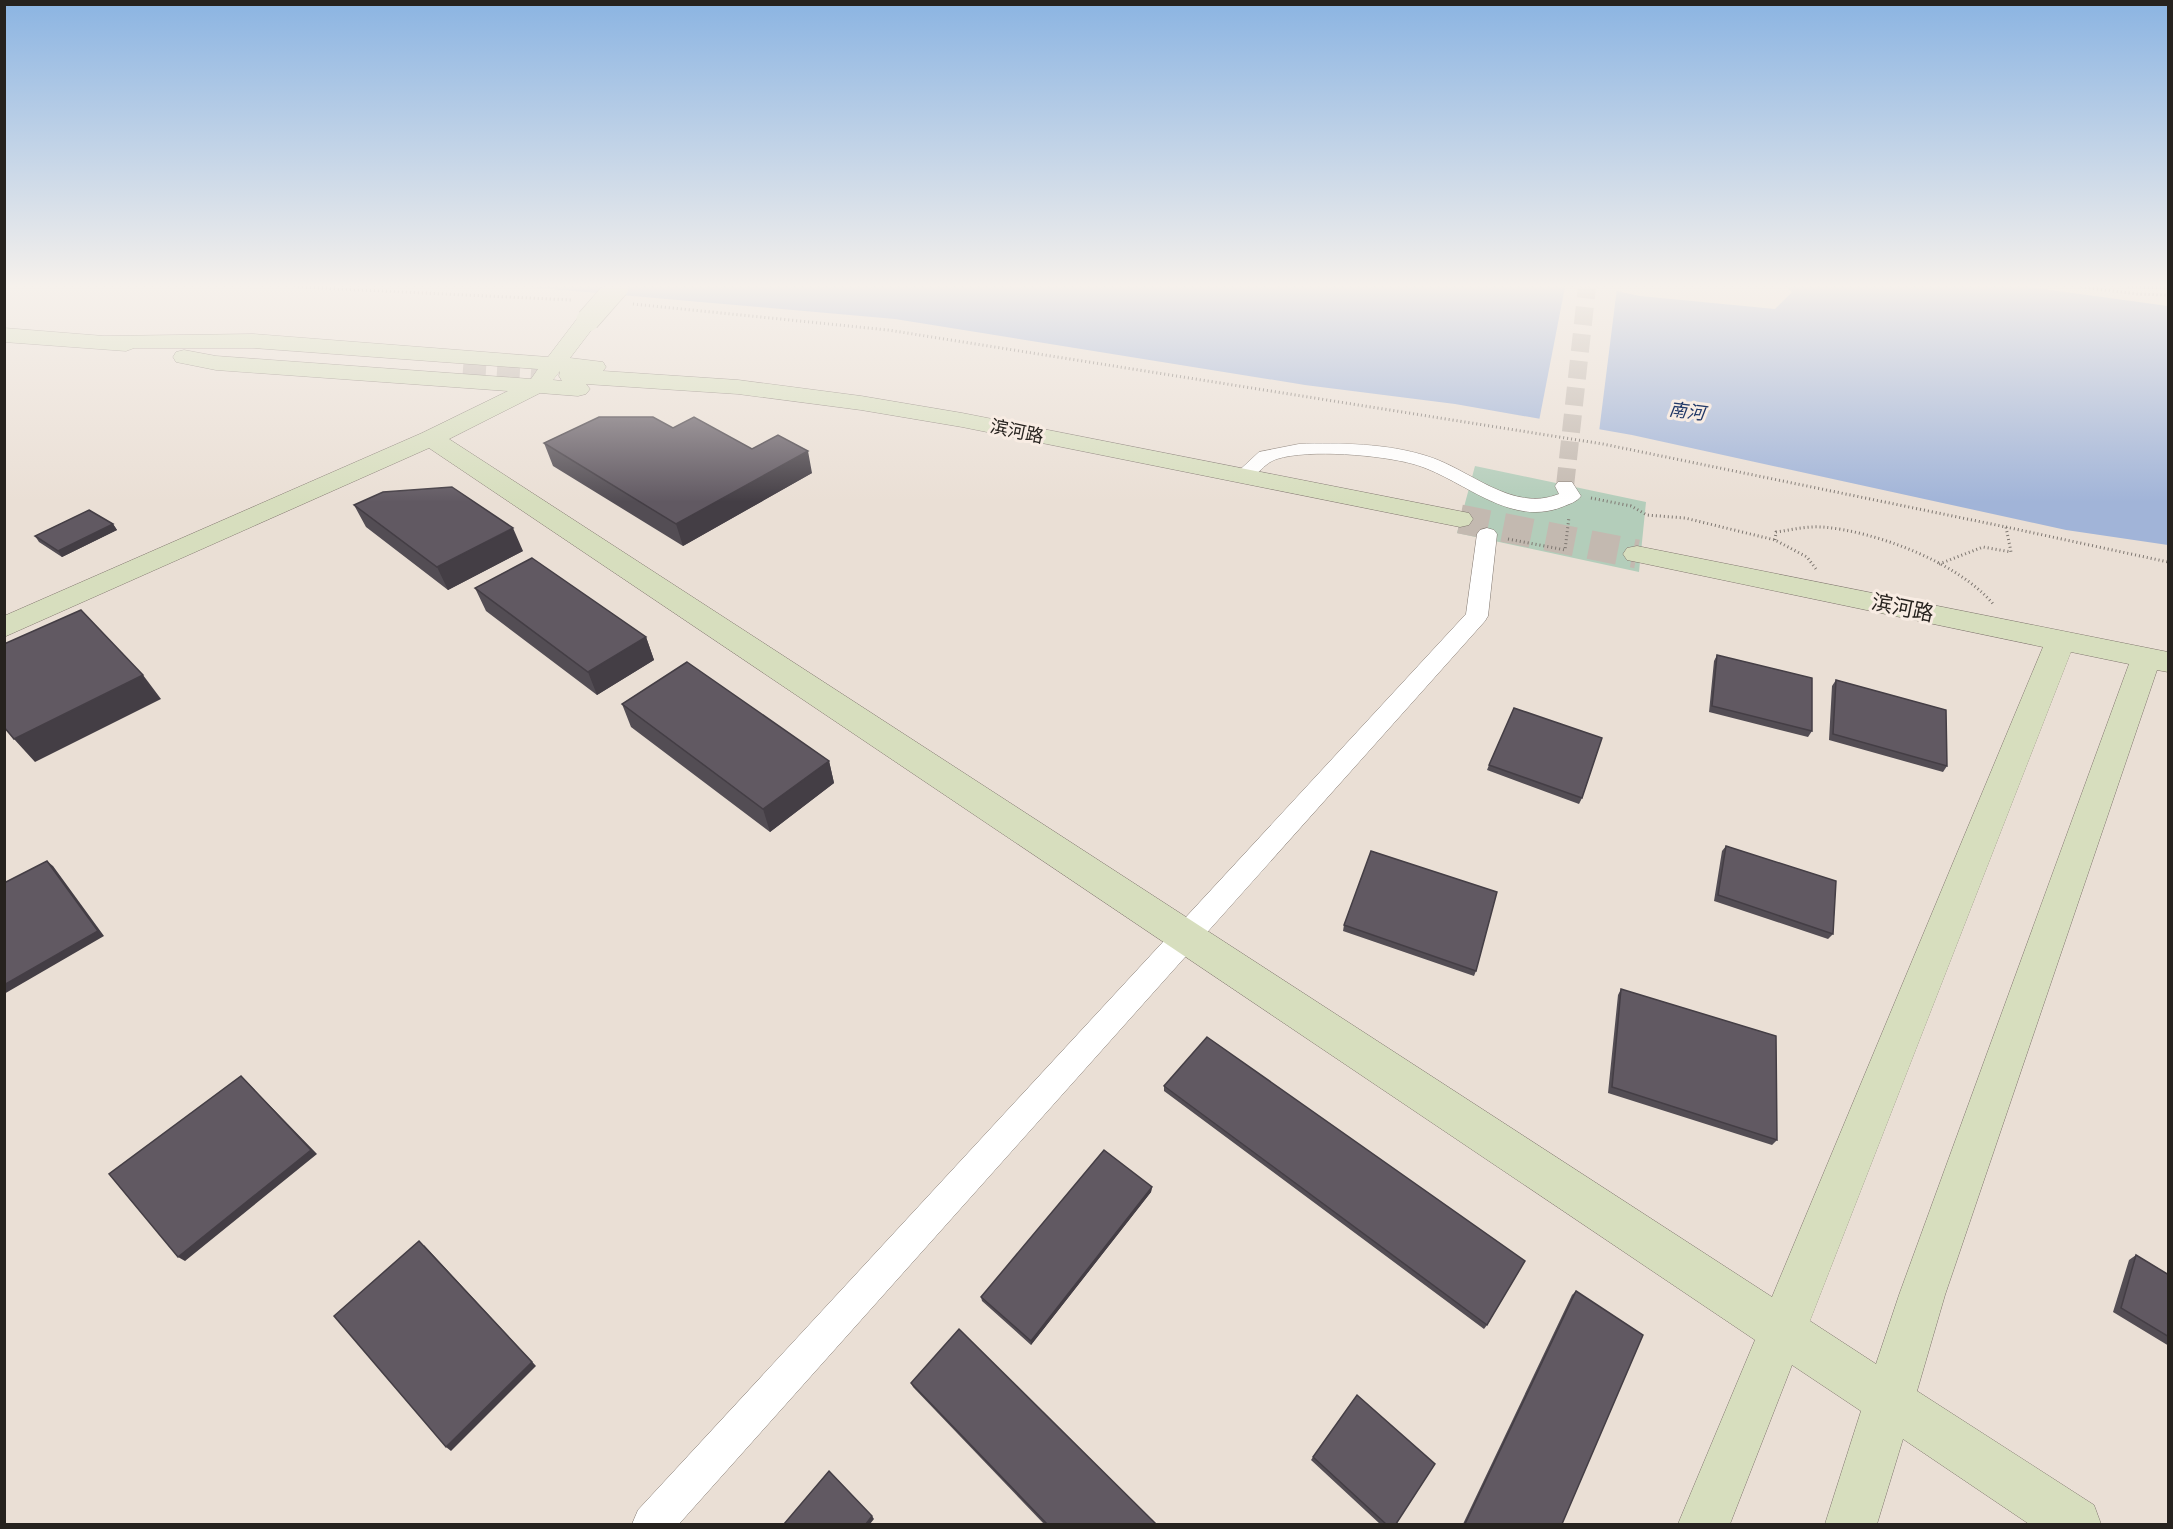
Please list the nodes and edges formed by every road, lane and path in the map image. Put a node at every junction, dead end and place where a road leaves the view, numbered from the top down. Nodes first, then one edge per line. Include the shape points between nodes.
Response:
1 (191, 358) edge
2 (321, 358) edge
3 (480, 358) edge
4 (531, 358) edge
5 (569, 358) edge
6 (1067, 358) edge
7 (528, 362) junction
8 (462, 369) tunnel mouth
9 (563, 370) junction
10 (509, 384) junction
11 (538, 385) junction
12 (962, 420) junction
13 (431, 438) junction
14 (1242, 477) junction
15 (1568, 491) junction
16 (1460, 519) tunnel mouth
17 (2006, 527) junction
18 (1487, 534) joint
19 (1774, 540) junction
20 (1637, 554) tunnel mouth
21 (2169, 562) edge
22 (1938, 564) junction
23 (1835, 593) junction
24 (4, 628) edge
25 (2006, 629) junction
26 (2061, 640) junction
27 (2157, 660) edge
28 (1185, 939) junction
29 (1782, 1331) junction
30 (1888, 1402) junction
31 (652, 1524) edge
32 (1704, 1524) edge
33 (1851, 1524) edge
34 (2075, 1524) edge

1 - 10 street
2 - 8 street
3 - 7 street, 滨河路
4 - 7 street
5 - 9 street, bridge
6 - 17 path via 1603,444
7 - 9 street, 滨河路
7 - 10 street
9 - 11 street
9 - 12 street, 滨河路 via 738,387
10 - 11 street
10 - 13 street
11 - 12 street
11 - 13 street
12 - 14 street, 滨河路
13 - 24 street
13 - 28 street
14 - 15 street via 1266,456 1306,449 1358,451 1422,460 1518,504 1549,505
14 - 16 street, 滨河路
15 - 18 path via 1565,550
15 - 19 path via 1631,506 1647,515 1686,518
17 - 21 path
17 - 22 path via 2011,552 1983,547
18 - 28 street via 1478,616
19 - 22 path via 1776,532 1823,527 1898,545
19 - 23 path via 1807,557
20 - 23 street, 滨河路
22 - 25 path via 1989,594
23 - 25 street, 滨河路
25 - 26 street, 滨河路
26 - 27 street, 滨河路
26 - 29 street
27 - 30 street via 1922,1295
28 - 29 street
28 - 31 street
29 - 30 street
29 - 32 street
30 - 33 street
30 - 34 street

